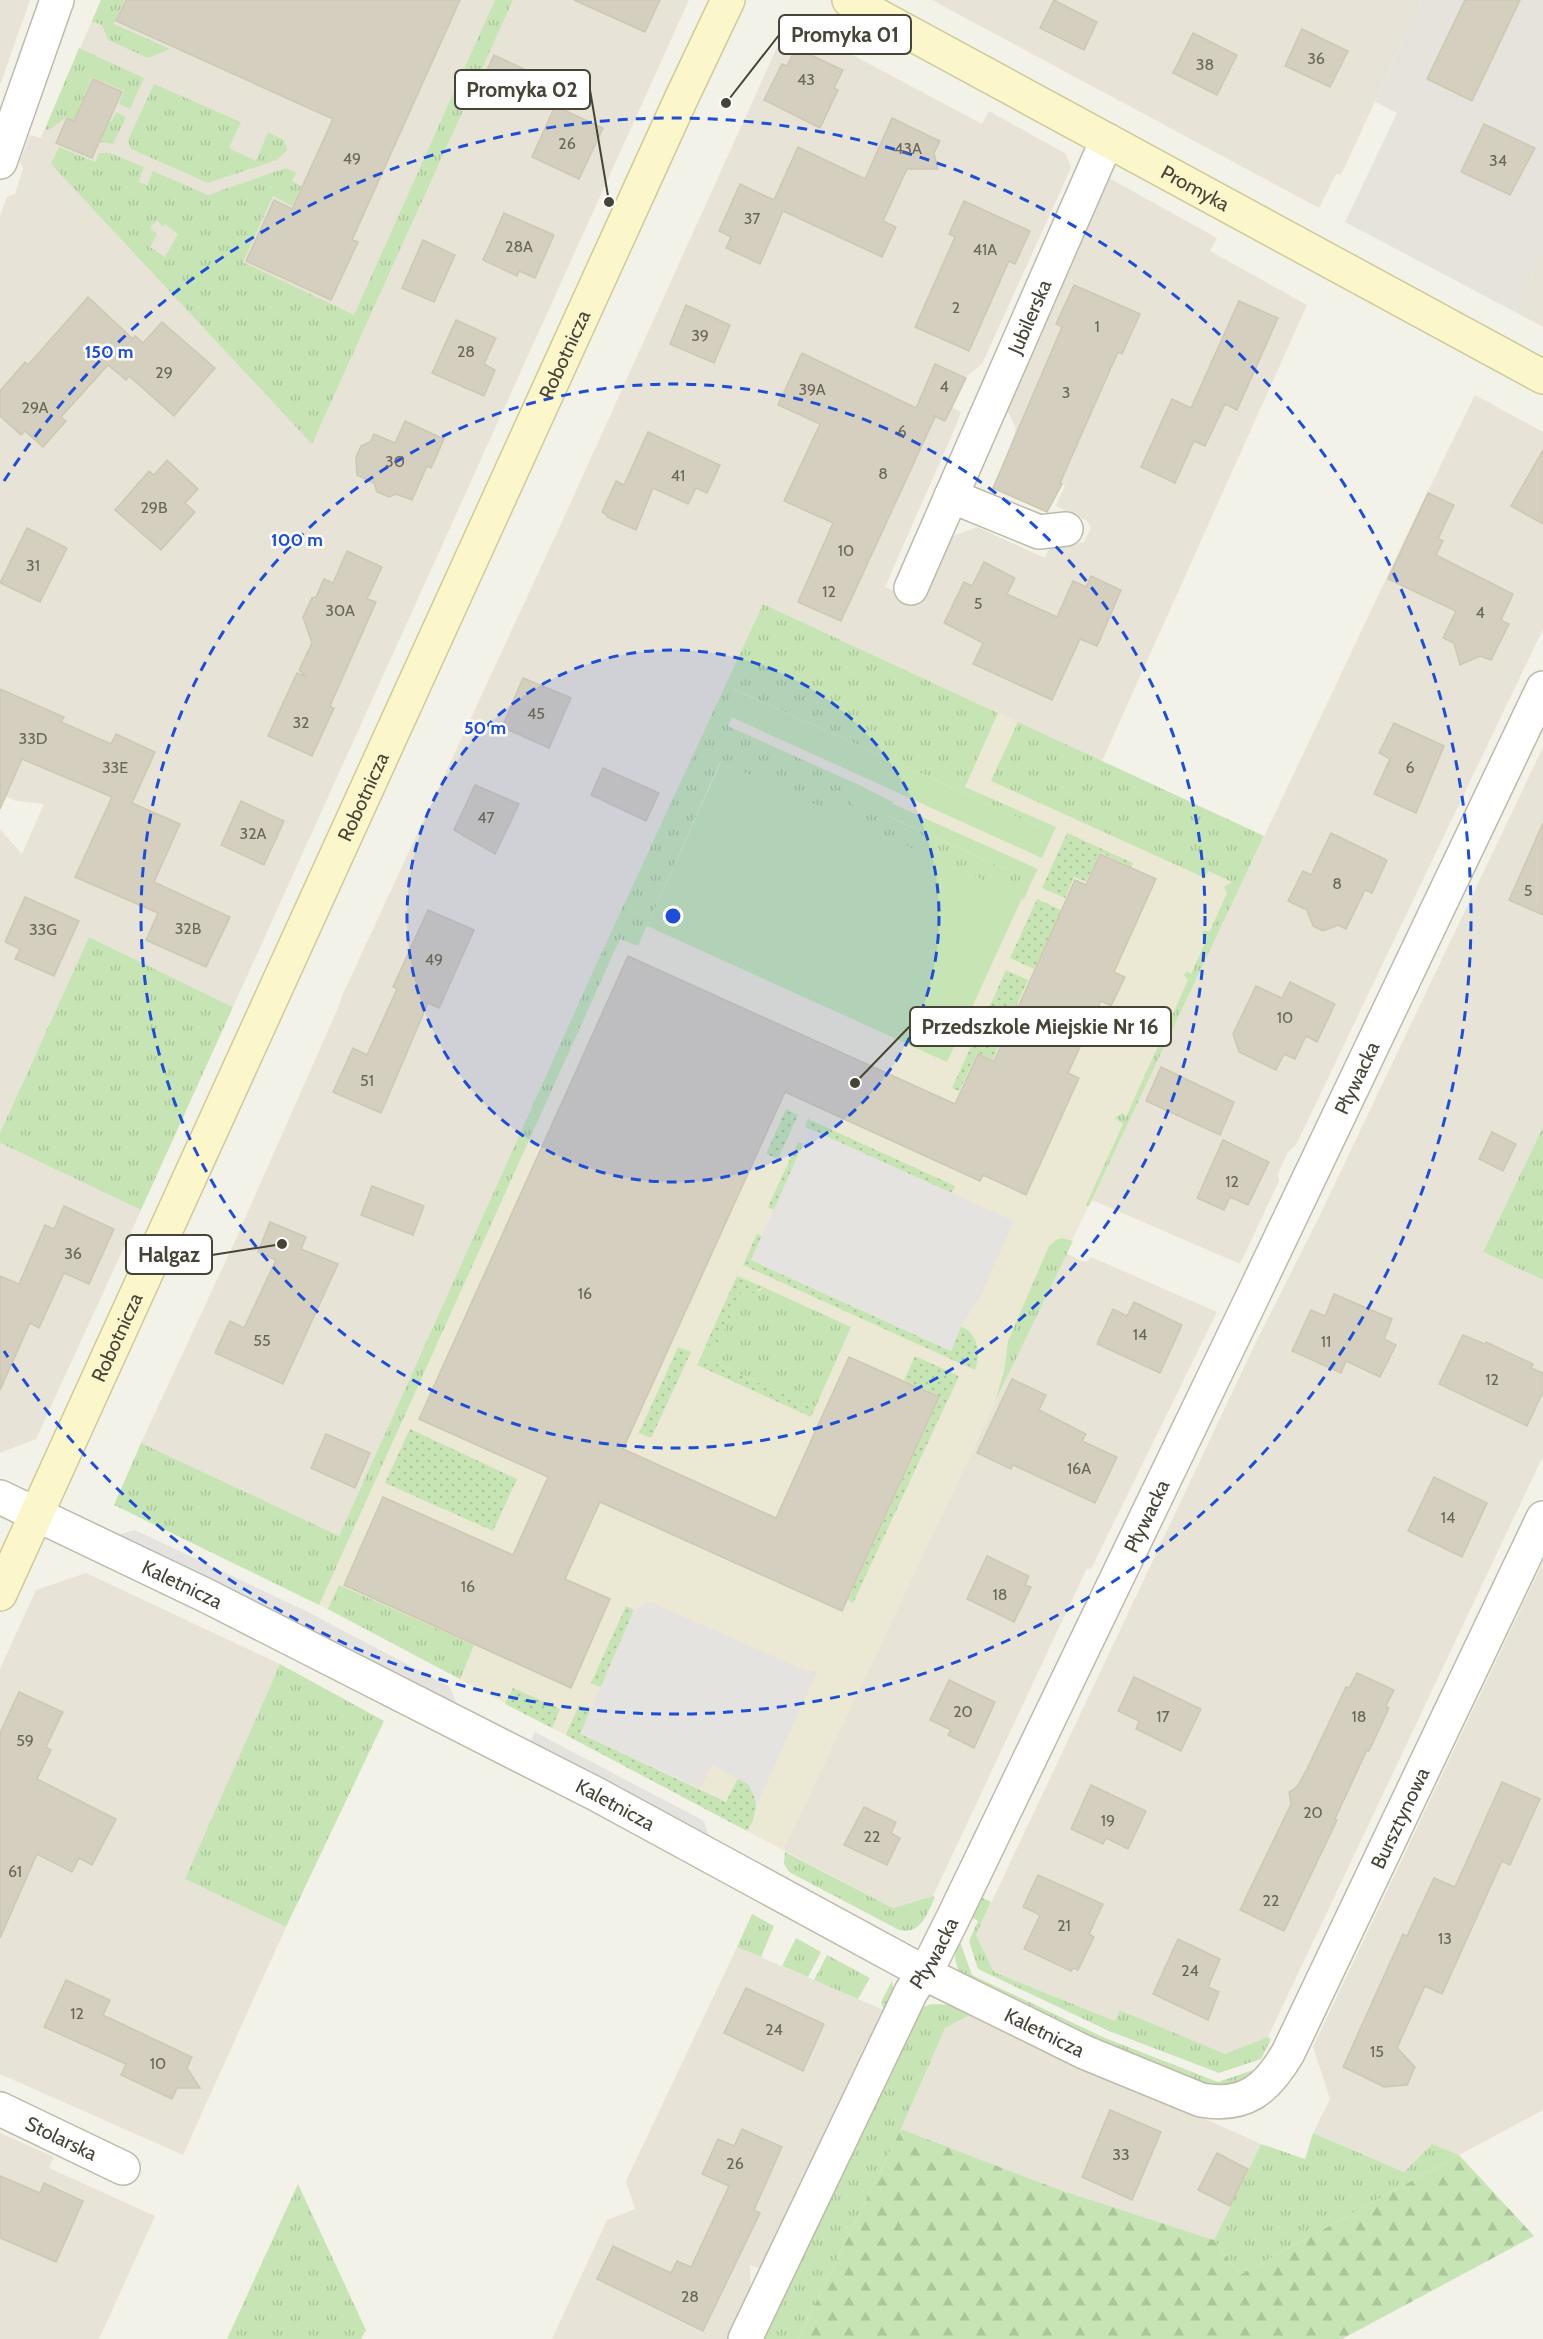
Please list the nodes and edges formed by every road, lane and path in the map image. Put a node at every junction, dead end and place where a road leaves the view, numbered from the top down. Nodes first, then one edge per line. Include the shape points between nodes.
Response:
1 (57, 0) edge
2 (728, 0) edge
3 (849, 0) edge
4 (1107, 140) junction
5 (0, 162) edge
6 (1543, 377) edge
7 (951, 496) junction
8 (1066, 529) dead end
9 (911, 588) dead end
10 (1543, 688) edge
11 (0, 1497) edge
12 (37, 1514) junction
13 (1543, 1518) edge
14 (0, 1594) edge
15 (925, 1973) junction
16 (1234, 2101) joint
17 (0, 2109) edge
18 (123, 2168) dead end
19 (745, 2339) edge

1 - 5 street
2 - 12 street, Robotnicza
3 - 4 street, Promyka
4 - 6 street, Promyka
4 - 7 street, Jubilerska
7 - 8 street via 1039,532
7 - 9 street, Jubilerska
10 - 15 street, Pływacka
11 - 12 street, Kaletnicza
12 - 14 street, Robotnicza
12 - 15 street, Kaletnicza via 596,1794
13 - 16 street, Bursztynowa via 1288,2053 1267,2084
15 - 16 street, Kaletnicza via 1084,2052 1201,2100
15 - 19 street, Pływacka via 911,1992
17 - 18 street, Stolarska

